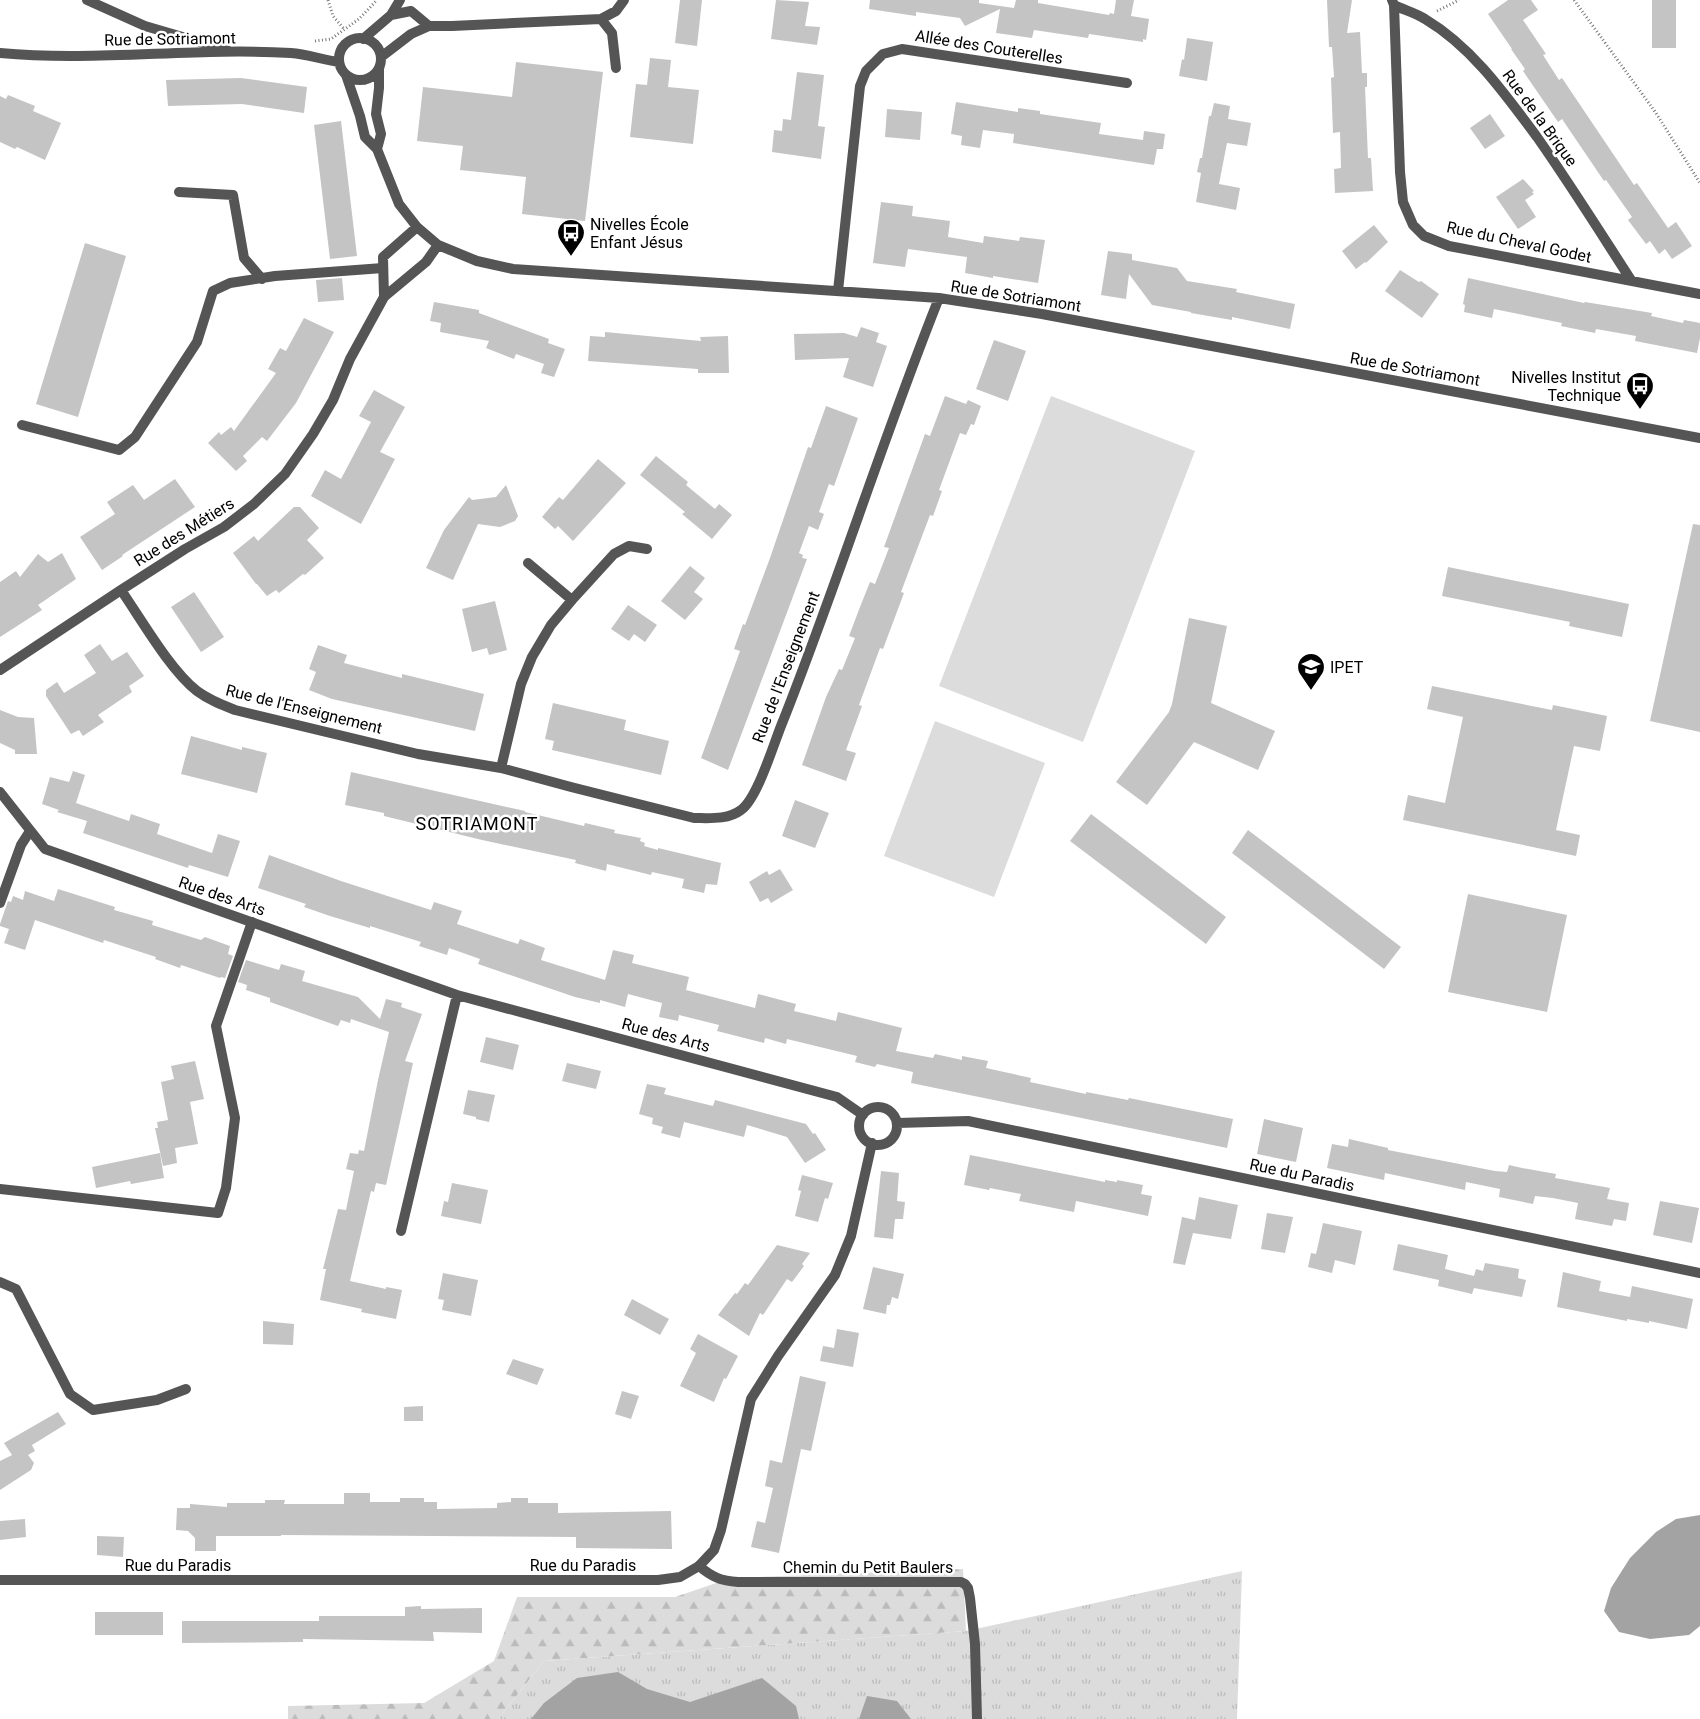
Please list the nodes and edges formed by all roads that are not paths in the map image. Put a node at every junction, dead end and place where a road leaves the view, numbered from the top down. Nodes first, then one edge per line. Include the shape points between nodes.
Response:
1 (87, 0) edge
2 (400, 0) edge
3 (624, 0) edge
4 (1393, 3) edge
5 (391, 15) junction
6 (601, 19) junction
7 (429, 26) junction
8 (363, 39) junction
9 (0, 52) edge
10 (233, 52) junction
11 (381, 58) junction
12 (340, 62) junction
13 (616, 68) dead end
14 (379, 69) junction
15 (346, 75) junction
16 (1127, 83) dead end
17 (376, 149) junction
18 (179, 192) dead end
19 (417, 227) junction
20 (438, 245) junction
21 (383, 268) junction
22 (262, 278) junction
23 (1631, 280) junction
24 (838, 291) junction
25 (1700, 294) edge
26 (384, 298) junction
27 (939, 298) junction
28 (22, 425) dead end
29 (1700, 438) edge
30 (647, 549) dead end
31 (528, 563) dead end
32 (121, 590) junction
33 (572, 600) junction
34 (0, 670) edge
35 (501, 768) junction
36 (0, 792) edge
37 (30, 831) junction
38 (0, 903) edge
39 (252, 922) junction
40 (457, 995) junction
41 (863, 1115) junction
42 (897, 1123) junction
43 (872, 1144) junction
44 (0, 1189) edge
45 (401, 1231) dead end
46 (1700, 1273) edge
47 (0, 1282) edge
48 (186, 1389) dead end
49 (699, 1566) junction
50 (0, 1580) edge
51 (977, 1719) edge

1 - 10 street via 145,26
2 - 5 street
3 - 6 street via 616,11
4 - 23 street, Rue de la Brique via 1440,29 1487,72 1561,172
4 - 23 street, Rue du Cheval Godet via 1400,172 1403,202 1413,225 1424,236 1449,246
5 - 7 street via 411,11
5 - 8 street
6 - 7 street
6 - 13 street via 612,33
7 - 11 street via 411,34
8 - 11 street via 376,45
8 - 12 street via 346,44
9 - 10 street, Rue de Sotriamont via 70,56
10 - 12 street, Rue de Sotriamont via 293,53
11 - 14 street
12 - 15 street
14 - 15 street via 367,79 352,79
14 - 17 street, Rue de Sotriamont via 376,114 381,134
15 - 17 street, Rue de Sotriamont via 365,137
16 - 24 street, Allée des Couterelles via 902,49 883,54 866,72 860,86
17 - 19 street, Rue de Sotriamont via 399,204
18 - 22 street via 232,195 244,258
19 - 20 street, Rue de Sotriamont
19 - 21 street via 384,257
20 - 24 street, Rue de Sotriamont via 477,262 513,269
20 - 26 street via 426,262
21 - 22 street
21 - 26 street
22 - 28 street via 230,283 213,291 197,342 135,437 119,450
23 - 25 street, Rue du Cheval Godet
24 - 27 street, Rue de Sotriamont
26 - 32 street, Rue des Métiers via 350,359 333,400 285,474 224,527
27 - 29 street, Rue de Sotriamont via 1042,314
27 - 35 street, Rue de l'Enseignement via 792,697 756,788 742,810 728,816 694,818
30 - 33 street via 629,546 614,554
31 - 33 street
32 - 34 street, Rue des Métiers
32 - 35 street, Rue de l'Enseignement via 178,672 212,701 235,710 418,754
33 - 35 street via 532,657 521,684
36 - 37 street, Rue des Arts
37 - 38 street via 21,845
37 - 39 street, Rue des Arts via 45,849
39 - 40 street, Rue des Arts
39 - 44 street via 216,1026 235,1118 226,1188 218,1213
40 - 41 street, Rue des Arts via 837,1097
40 - 45 street
41 - 42 street via 874,1107 880,1107 890,1111
41 - 43 street via 860,1129
42 - 43 street via 892,1139 884,1144
42 - 46 street, Rue du Paradis via 968,1121
43 - 49 street, Rue du Paradis via 851,1236 835,1275 751,1399 721,1530 714,1550
47 - 48 street via 16,1289 70,1394 92,1410 158,1400
49 - 50 street, Rue du Paradis via 680,1577 658,1580
49 - 51 street, Chemin du Petit Baulers via 710,1576 723,1581 965,1584 970,1598

